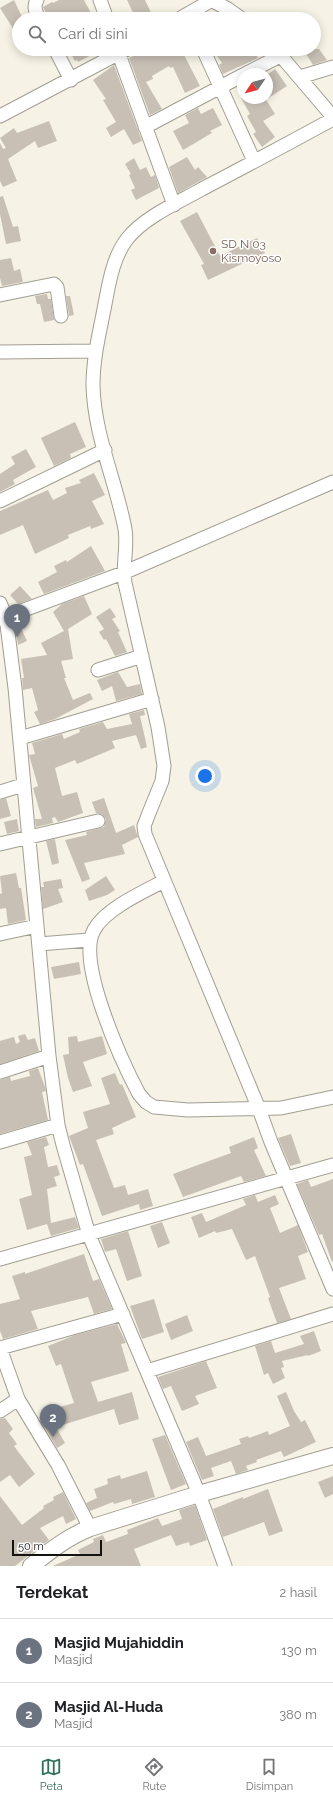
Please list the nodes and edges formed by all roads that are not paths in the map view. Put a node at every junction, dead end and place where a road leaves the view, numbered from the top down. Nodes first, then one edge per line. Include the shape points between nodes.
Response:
1 (37, 0) edge
2 (100, 0) edge
3 (211, 0) edge
4 (36, 12) edge
5 (104, 12) edge
6 (193, 12) edge
7 (232, 12) edge
8 (59, 56) edge
9 (112, 56) edge
10 (123, 56) edge
11 (206, 56) edge
12 (272, 56) edge
13 (282, 56) edge
14 (333, 67) edge
15 (253, 68) edge
16 (300, 77) junction
17 (237, 78) edge
18 (71, 80) junction
19 (220, 87) junction
20 (0, 116) edge
21 (333, 118) edge
22 (145, 127) junction
23 (254, 161) junction
24 (174, 205) junction
25 (0, 295) edge
26 (61, 316) dead end
27 (95, 351) junction
28 (0, 352) edge
29 (105, 450) junction
30 (333, 482) edge
31 (0, 502) edge
32 (123, 573) junction
33 (0, 603) edge
34 (3, 618) edge
35 (142, 656) junction
36 (98, 670) dead end
37 (152, 699) junction
38 (20, 738) junction
39 (23, 785) junction
40 (0, 792) edge
41 (98, 821) dead end
42 (28, 838) junction
43 (0, 844) edge
44 (164, 881) junction
45 (37, 926) junction
46 (0, 934) edge
47 (89, 940) junction
48 (39, 944) junction
49 (49, 1056) junction
50 (0, 1072) edge
51 (333, 1097) edge
52 (259, 1109) junction
53 (58, 1124) junction
54 (0, 1142) edge
55 (333, 1165) edge
56 (286, 1178) junction
57 (89, 1235) junction
58 (0, 1259) edge
59 (333, 1289) edge
60 (123, 1314) junction
61 (333, 1314) edge
62 (0, 1348) edge
63 (147, 1372) junction
64 (18, 1399) junction
65 (0, 1410) edge
66 (333, 1456) edge
67 (199, 1494) junction
68 (90, 1528) junction
69 (31, 1566) edge
70 (225, 1566) edge

1 - 4 street
2 - 5 street
3 - 6 street
3 - 7 street
8 - 18 street
9 - 18 street
10 - 22 street
11 - 19 street
12 - 15 street
13 - 16 street
14 - 16 street
16 - 21 street
17 - 19 street
18 - 20 street
19 - 22 street
19 - 23 street
21 - 23 street
22 - 24 street
23 - 24 street
24 - 27 street via 147,221 127,239 116,259
25 - 26 street via 54,284 57,287
27 - 28 street
27 - 29 street via 93,385 96,419
29 - 31 street
29 - 32 street via 125,530
30 - 32 street
32 - 34 street
32 - 35 street
33 - 34 street
34 - 38 street
35 - 36 street
35 - 37 street
37 - 38 street
37 - 44 street via 164,766 162,781 144,826 144,834
38 - 39 street
39 - 40 street
39 - 42 street
41 - 42 street
42 - 43 street
42 - 45 street
44 - 47 street via 105,917 94,928
44 - 52 street
45 - 46 street
45 - 48 street
47 - 48 street
47 - 52 street via 90,962 96,990 132,1080 146,1102 164,1109
48 - 49 street
49 - 50 street
49 - 53 street
51 - 52 street via 282,1108
52 - 56 street
53 - 54 street
53 - 57 street
55 - 56 street
56 - 57 street
56 - 59 street
57 - 58 street
57 - 60 street
60 - 62 street
60 - 63 street
61 - 63 street
62 - 64 street
63 - 67 street
64 - 65 street
64 - 68 street via 58,1465
66 - 67 street
67 - 68 street
67 - 70 street
68 - 69 street via 59,1544

